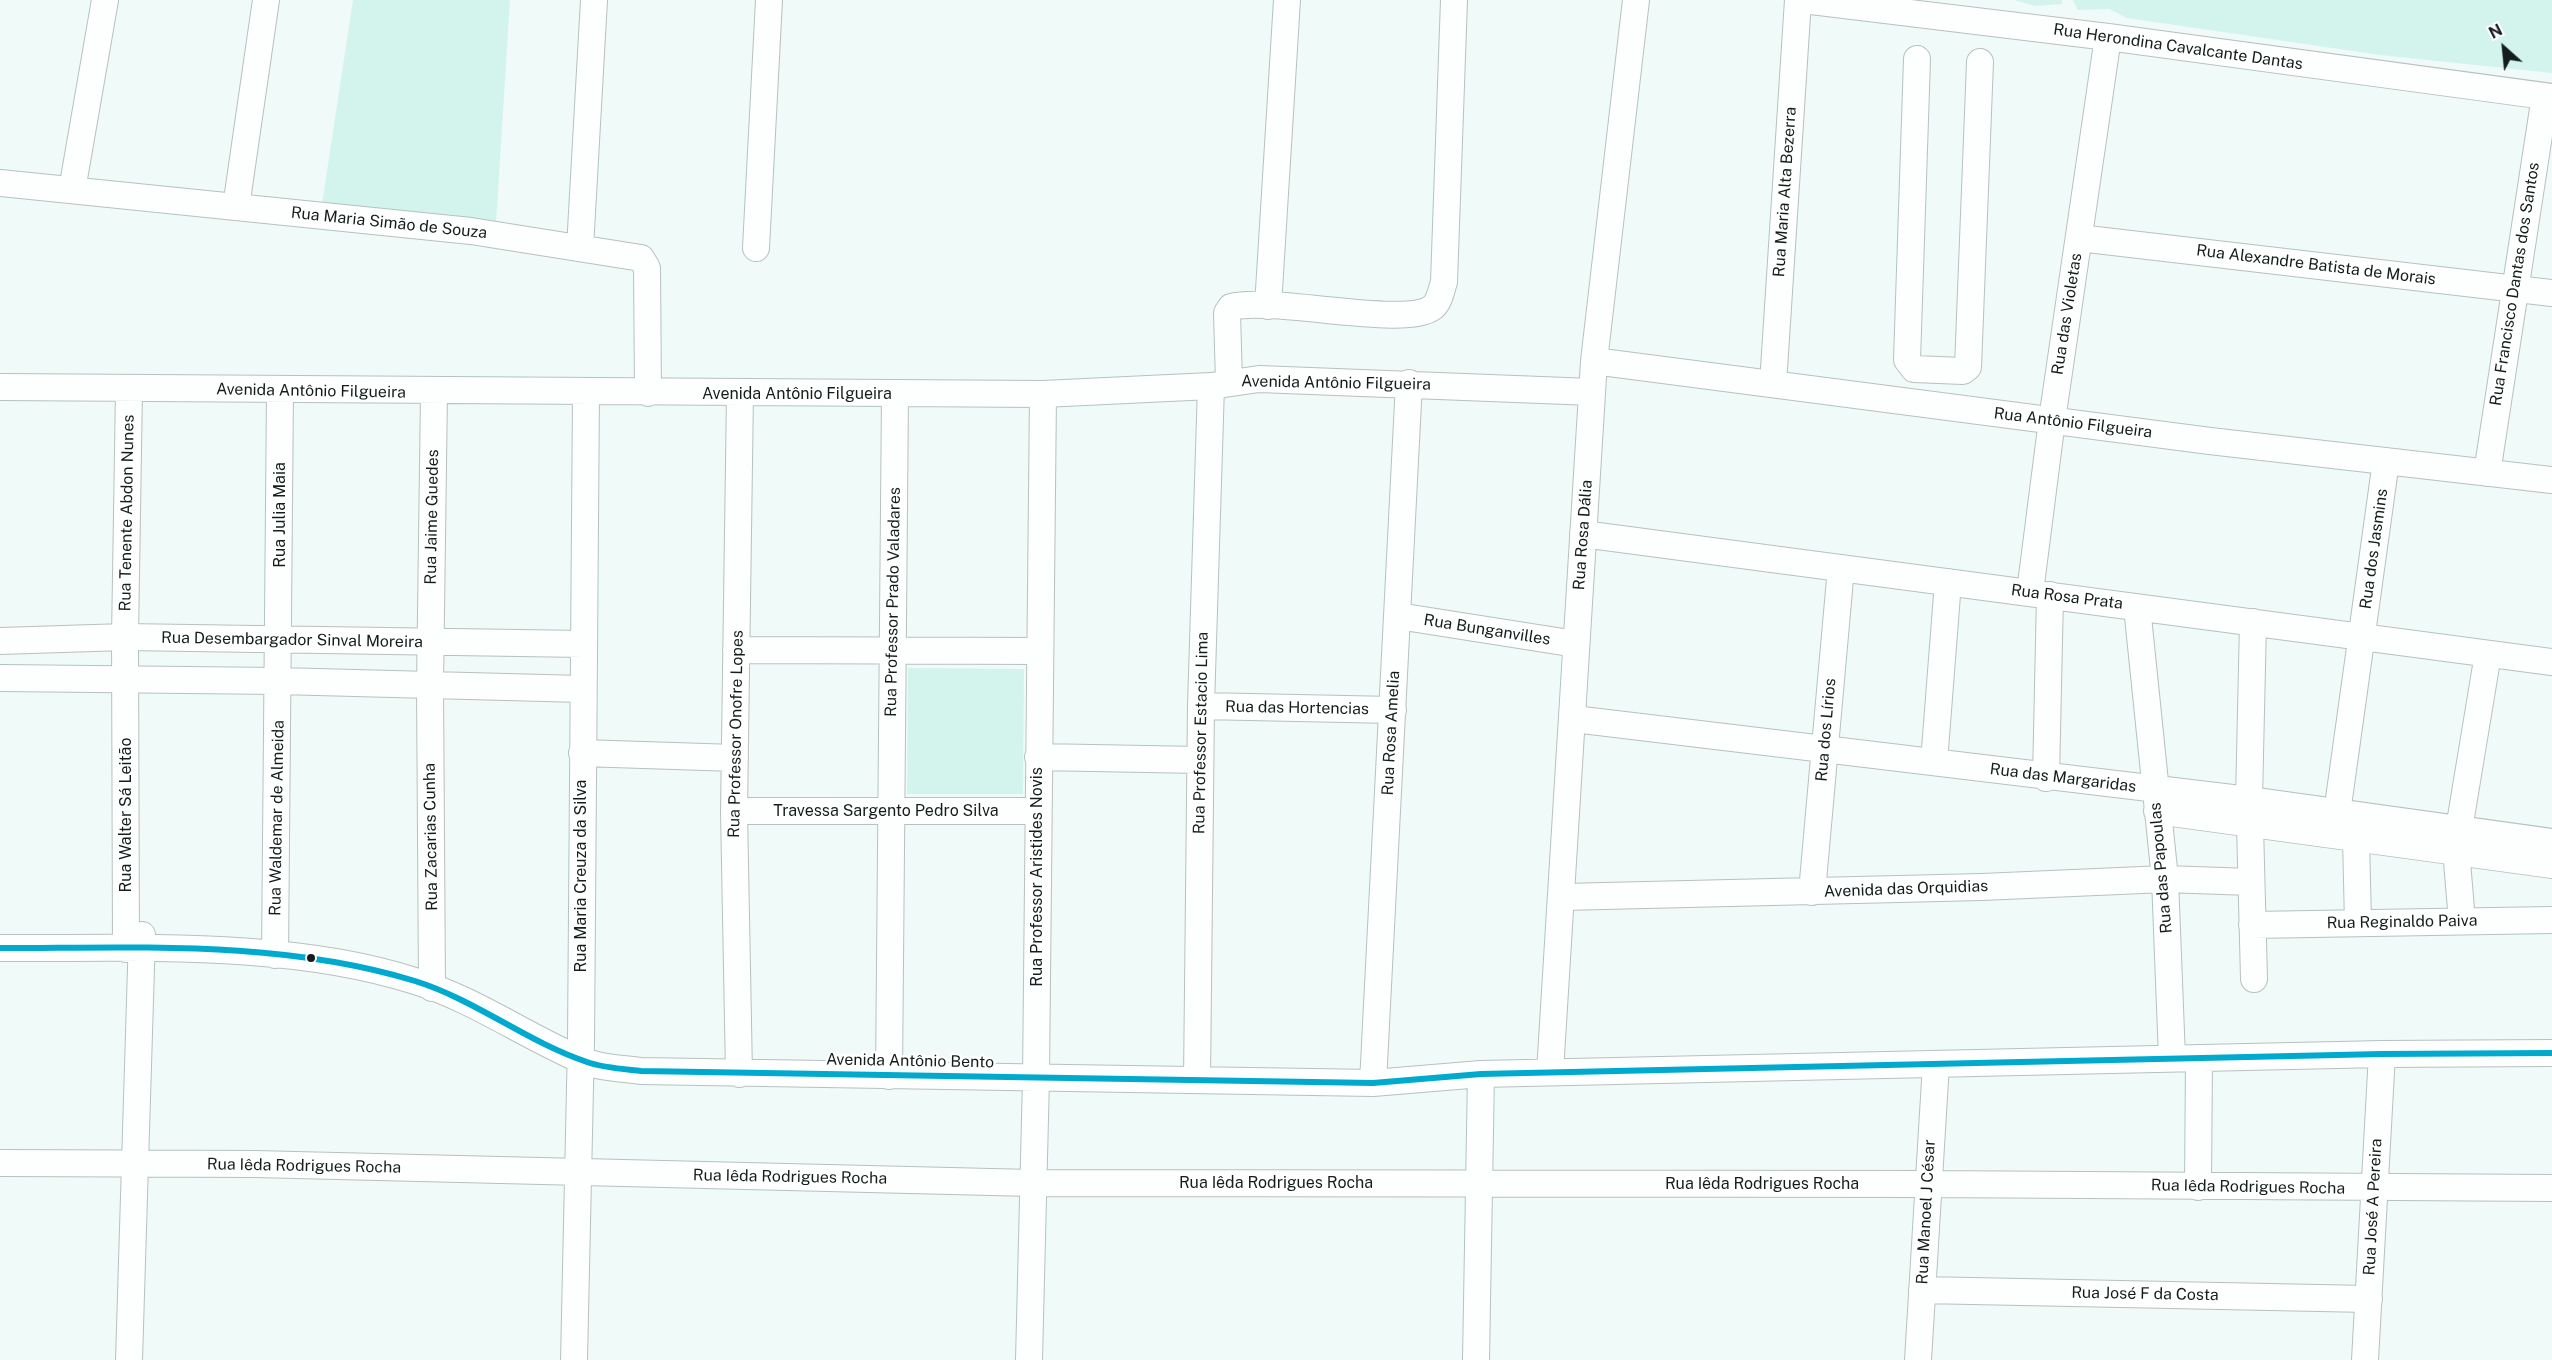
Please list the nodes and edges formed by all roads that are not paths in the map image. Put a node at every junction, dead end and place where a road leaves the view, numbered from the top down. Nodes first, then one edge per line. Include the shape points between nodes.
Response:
1 (105, 0) edge
2 (266, 0) edge
3 (594, 0) edge
4 (769, 0) edge
5 (1287, 0) edge
6 (1454, 0) edge
7 (1636, 0) edge
8 (1798, 0) edge
9 (1803, 0) edge
10 (2108, 37) junction
11 (1917, 59) dead end
12 (1980, 62) dead end
13 (2548, 96) edge
14 (0, 183) edge
15 (72, 190) junction
16 (236, 207) junction
17 (2079, 238) junction
18 (580, 248) junction
19 (756, 248) dead end
20 (2513, 288) junction
21 (2552, 294) edge
22 (1268, 306) junction
23 (1594, 361) junction
24 (1935, 372) junction
25 (1409, 383) junction
26 (1220, 384) junction
27 (1773, 384) junction
28 (0, 387) edge
29 (129, 389) junction
30 (280, 391) junction
31 (434, 392) junction
32 (1592, 392) junction
33 (586, 393) junction
34 (648, 393) junction
35 (740, 393) junction
36 (895, 394) junction
37 (1043, 394) junction
38 (1935, 405) junction
39 (2052, 420) junction
40 (2386, 461) junction
41 (2487, 472) junction
42 (2552, 480) edge
43 (1583, 534) junction
44 (1841, 568) junction
45 (1948, 582) junction
46 (2040, 594) junction
47 (2138, 607) junction
48 (1398, 616) junction
49 (2253, 622) junction
50 (125, 637) junction
51 (2362, 637) junction
52 (279, 638) junction
53 (0, 641) edge
54 (430, 642) junction
55 (584, 644) junction
56 (1576, 644) junction
57 (736, 650) junction
58 (892, 651) junction
59 (1040, 651) junction
60 (2488, 654) junction
61 (2552, 662) edge
62 (0, 678) edge
63 (125, 681) junction
64 (279, 681) junction
65 (430, 686) junction
66 (582, 689) junction
67 (1201, 706) junction
68 (1393, 710) junction
69 (1574, 719) junction
70 (1824, 748) junction
71 (582, 753) junction
72 (1038, 757) junction
73 (735, 758) junction
74 (1200, 760) junction
75 (1934, 762) junction
76 (2046, 777) junction
77 (2156, 800) junction
78 (734, 810) junction
79 (891, 811) junction
80 (1038, 811) junction
81 (2249, 813) junction
82 (2337, 813) junction
83 (2356, 838) junction
84 (2457, 840) junction
85 (2552, 842) edge
86 (2552, 865) edge
87 (2164, 879) junction
88 (2251, 882) junction
89 (1812, 892) junction
90 (1562, 897) junction
91 (2552, 920) edge
92 (2462, 921) junction
93 (2358, 923) junction
94 (2252, 925) junction
95 (0, 933) edge
96 (134, 942) junction
97 (0, 948) edge
98 (275, 948) junction
99 (2254, 979) dead end
100 (432, 980) junction
101 (581, 1051) junction
102 (2552, 1053) edge
103 (2382, 1054) junction
104 (2172, 1058) junction
105 (2199, 1058) junction
106 (1936, 1064) junction
107 (739, 1067) junction
108 (889, 1068) junction
109 (1036, 1070) junction
110 (1197, 1072) junction
111 (1550, 1072) junction
112 (1481, 1074) junction
113 (1373, 1076) junction
114 (0, 1163) edge
115 (134, 1163) junction
116 (576, 1172) junction
117 (1032, 1183) junction
118 (1479, 1184) junction
119 (1927, 1184) junction
120 (2198, 1187) junction
121 (2374, 1188) junction
122 (2552, 1188) edge
123 (1922, 1290) junction
124 (2369, 1299) junction
125 (129, 1360) edge
126 (574, 1360) edge
127 (1029, 1360) edge
128 (1476, 1360) edge
129 (1918, 1360) edge
130 (2365, 1360) edge

1 - 15 street
2 - 16 street
3 - 18 street
4 - 19 street
5 - 22 street
6 - 22 street via 1444,282 1440,297 1433,307 1406,315
7 - 23 street, Rua Rosa Dália
8 - 27 street, Rua Maria Alta Bezerra
9 - 10 street, Rua Herondina Cavalcante Dantas
10 - 13 street, Rua Herondina Cavalcante Dantas
10 - 17 street, Rua das Violetas
11 - 24 street via 1906,360 1914,369
12 - 24 street via 1968,367 1963,371
13 - 20 street, Rua Francisco Dantas dos Santos
14 - 15 street, Rua Maria Simão de Souza
15 - 16 street, Rua Maria Simão de Souza
16 - 18 street, Rua Maria Simão de Souza via 471,231
17 - 20 street, Rua Alexandre Batista de Morais
17 - 39 street, Rua das Violetas
18 - 34 street, Rua Maria Simão de Souza via 636,257 646,264
20 - 21 street, Rua Alexandre Batista de Morais
20 - 41 street, Rua Francisco Dantas dos Santos
22 - 26 street, Rua Professor Estacio Lima via 1229,309
23 - 27 street, Rua Antônio Filgueira
23 - 32 street, Rua Rosa Dália
24 - 38 street
25 - 26 street, Avenida Antônio Filgueira via 1259,380
25 - 32 street, Avenida Antônio Filgueira
25 - 48 street, Rua Rosa Amelia
26 - 37 street, Avenida Antônio Filgueira
26 - 67 street, Rua Professor Estacio Lima
27 - 38 street, Rua Antônio Filgueira
28 - 29 street, Avenida Antônio Filgueira
29 - 30 street, Avenida Antônio Filgueira
29 - 50 street, Rua Tenente Abdon Nunes
30 - 31 street, Avenida Antônio Filgueira
30 - 52 street, Rua Julia Maia
31 - 33 street, Avenida Antônio Filgueira
31 - 54 street, Rua Jaime Guedes
32 - 43 street, Rua Rosa Dália
33 - 34 street, Avenida Antônio Filgueira
33 - 55 street, Rua Maria Creuza da Silva
34 - 35 street, Avenida Antônio Filgueira
35 - 36 street, Avenida Antônio Filgueira
35 - 57 street, Rua Professor Onofre Lopes
36 - 37 street, Avenida Antônio Filgueira
36 - 58 street, Rua Professor Prado Valadares
37 - 59 street, Rua Professor Aristides Novis
38 - 39 street, Rua Antônio Filgueira
39 - 40 street, Rua Antônio Filgueira
39 - 46 street, Rua das Violetas
40 - 41 street, Rua Antônio Filgueira
40 - 51 street, Rua dos Jasmins
41 - 42 street, Rua Antônio Filgueira
43 - 44 street, Rua Rosa Prata
43 - 56 street, Rua Rosa Dália
44 - 45 street, Rua Rosa Prata
44 - 70 street, Rua dos Lírios
45 - 46 street, Rua Rosa Prata
45 - 75 street
46 - 47 street, Rua Rosa Prata
46 - 76 street, Rua das Violetas
47 - 49 street, Rua Rosa Prata
47 - 77 street, Rua das Papoulas
48 - 56 street, Rua Bunganvilles
48 - 68 street, Rua Rosa Amelia
49 - 51 street, Rua Rosa Prata
49 - 81 street
50 - 52 street, Rua Desembargador Sinval Moreira
50 - 53 street, Rua Desembargador Sinval Moreira
50 - 63 street, Rua Tenente Abdon Nunes
51 - 60 street, Rua Rosa Prata
51 - 82 street, Rua dos Jasmins
52 - 54 street, Rua Desembargador Sinval Moreira
52 - 64 street, Rua Julia Maia
54 - 55 street, Rua Desembargador Sinval Moreira
54 - 65 street, Rua Jaime Guedes
55 - 66 street, Rua Maria Creuza da Silva
56 - 69 street, Rua Rosa Dália
57 - 58 street
57 - 73 street, Rua Professor Onofre Lopes
58 - 59 street
58 - 79 street, Rua Professor Prado Valadares
59 - 72 street, Rua Professor Aristides Novis
60 - 61 street, Rua Rosa Prata
60 - 84 street
62 - 63 street
63 - 64 street
63 - 96 street, Rua Walter Sá Leitão
64 - 65 street
64 - 98 street, Rua Waldemar de Almeida
65 - 66 street
65 - 100 street, Rua Zacarias Cunha
66 - 71 street, Rua Maria Creuza da Silva
67 - 68 street, Rua das Hortencias
67 - 74 street, Rua Professor Estacio Lima
68 - 113 street, Rua Rosa Amelia
69 - 70 street, Rua das Margaridas
69 - 90 street, Rua Rosa Dália
70 - 75 street, Rua das Margaridas
70 - 89 street, Rua dos Lírios
71 - 73 street
71 - 101 street, Rua Maria Creuza da Silva
72 - 74 street
72 - 80 street, Rua Professor Aristides Novis
73 - 78 street, Rua Professor Onofre Lopes
74 - 110 street, Rua Professor Estacio Lima
75 - 76 street, Rua das Margaridas
76 - 77 street, Rua das Margaridas
77 - 81 street, Rua das Margaridas
77 - 87 street, Rua das Papoulas
78 - 79 street, Travessa Sargento Pedro Silva
78 - 107 street, Rua Professor Onofre Lopes
79 - 80 street, Travessa Sargento Pedro Silva
79 - 108 street, Rua Professor Prado Valadares
80 - 109 street, Rua Professor Aristides Novis
81 - 82 street, Rua das Margaridas
81 - 83 street, Rua das Margaridas
81 - 88 street
82 - 84 street, Rua das Margaridas
83 - 84 street, Rua das Margaridas
83 - 93 street
84 - 85 street, Rua das Margaridas
84 - 86 street, Rua das Margaridas
84 - 92 street
87 - 88 street, Avenida das Orquidias
87 - 89 street, Avenida das Orquidias
87 - 104 street, Rua das Papoulas
88 - 94 street
89 - 90 street, Avenida das Orquidias
90 - 111 street, Rua Rosa Dália
91 - 92 street, Rua Reginaldo Paiva
92 - 93 street, Rua Reginaldo Paiva
93 - 94 street, Rua Reginaldo Paiva
94 - 99 street
95 - 96 street, Avenida Antônio Bento
96 - 97 street, Avenida Antônio Bento
96 - 98 street, Avenida Antônio Bento
96 - 115 street, Rua Walter Sá Leitão
98 - 100 street, Avenida Antônio Bento
100 - 101 street, Avenida Antônio Bento via 532,1034
101 - 107 street, Avenida Antônio Bento via 641,1071
101 - 116 street, Rua Maria Creuza da Silva
102 - 103 street, Avenida Antônio Bento
103 - 105 street, Avenida Antônio Bento
103 - 121 street, Rua José A Pereira
104 - 105 street, Avenida Antônio Bento
104 - 106 street, Avenida Antônio Bento
105 - 120 street
106 - 111 street, Avenida Antônio Bento
106 - 119 street, Rua Manoel J César
107 - 108 street, Avenida Antônio Bento
108 - 109 street, Avenida Antônio Bento
109 - 110 street, Avenida Antônio Bento
109 - 117 street, Rua Professor Aristides Novis
110 - 113 street, Avenida Antônio Bento
111 - 112 street, Avenida Antônio Bento
112 - 113 street, Avenida Antônio Bento
112 - 118 street
114 - 115 street, Rua Iêda Rodrigues Rocha
115 - 116 street, Rua Iêda Rodrigues Rocha
115 - 125 street, Rua Walter Sá Leitão
116 - 117 street, Rua Iêda Rodrigues Rocha
116 - 126 street, Rua Maria Creuza da Silva
117 - 118 street, Rua Iêda Rodrigues Rocha
117 - 127 street, Rua Professor Aristides Novis
118 - 119 street, Rua Iêda Rodrigues Rocha
118 - 128 street
119 - 120 street, Rua Iêda Rodrigues Rocha
119 - 123 street, Rua Manoel J César
120 - 121 street, Rua Iêda Rodrigues Rocha
121 - 122 street, Rua Iêda Rodrigues Rocha
121 - 124 street, Rua José A Pereira
123 - 124 street, Rua José F da Costa
123 - 129 street, Rua Manoel J César
124 - 130 street, Rua José A Pereira

